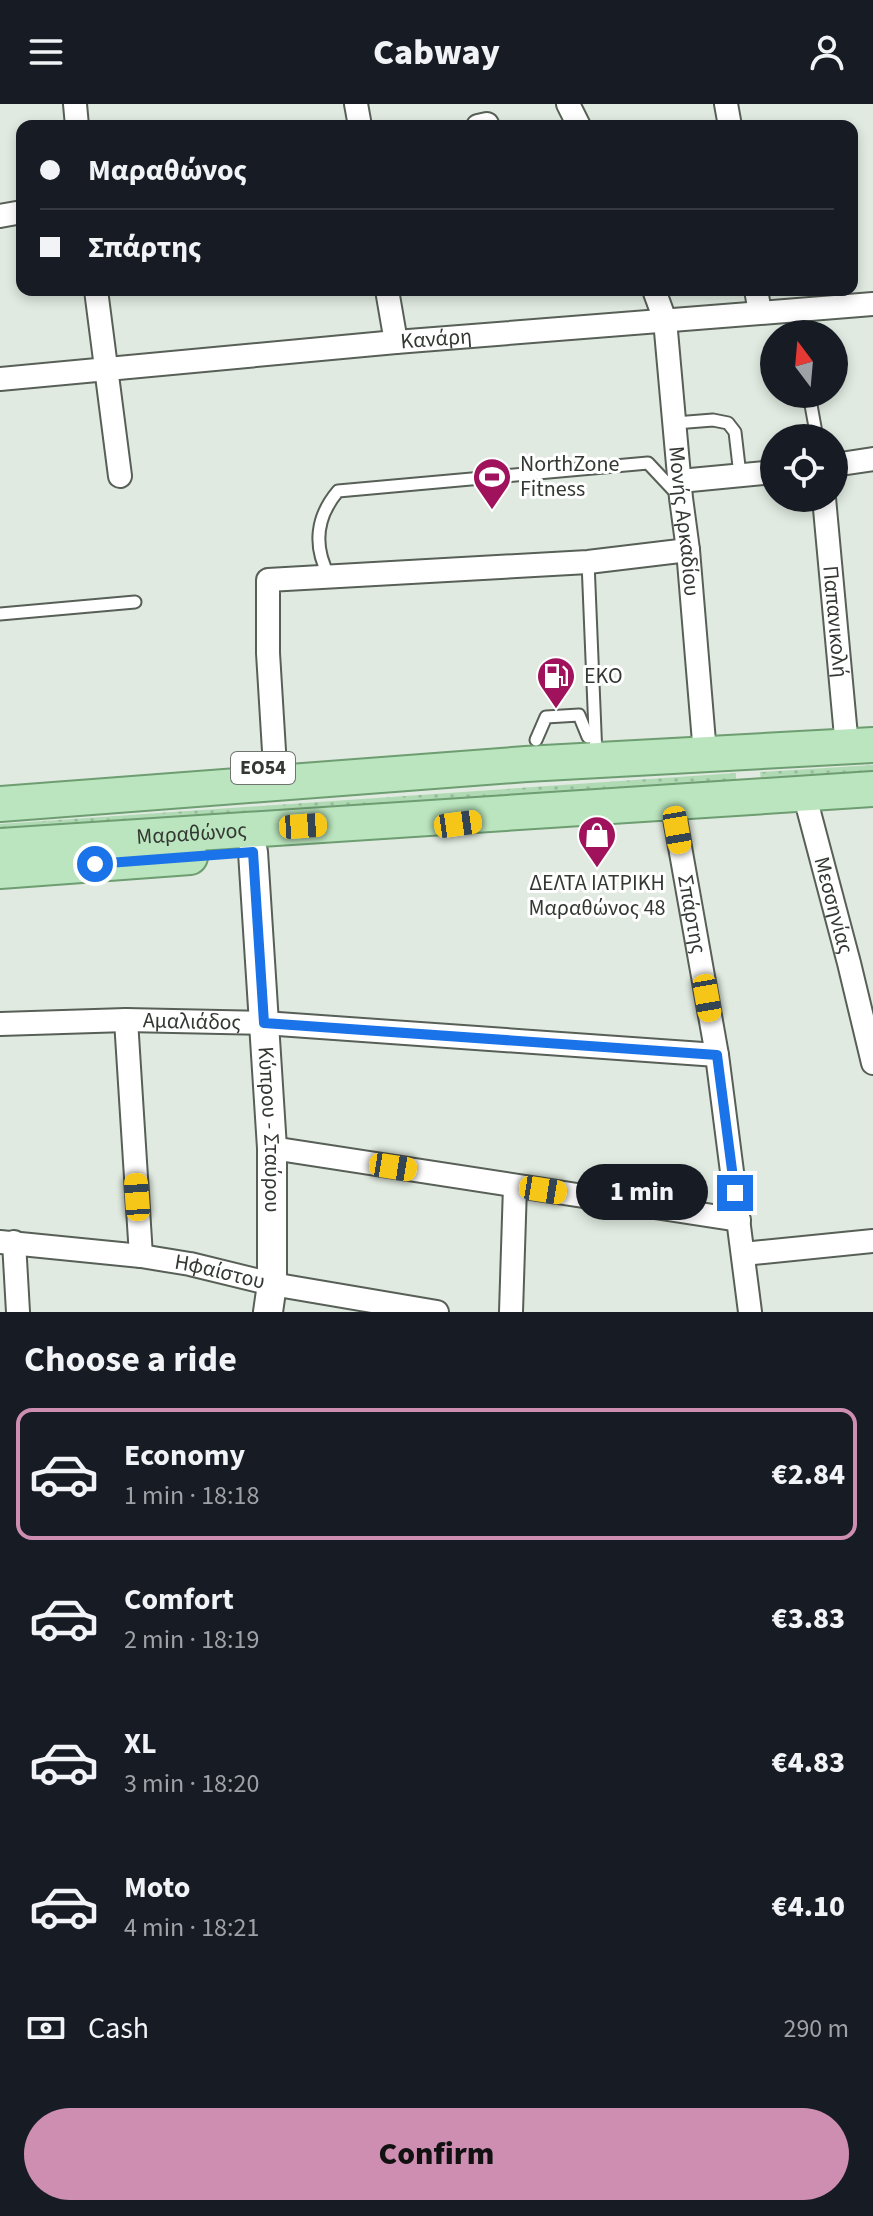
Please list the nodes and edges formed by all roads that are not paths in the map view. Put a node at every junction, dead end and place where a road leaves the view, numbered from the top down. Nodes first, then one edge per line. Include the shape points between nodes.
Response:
1 (97, 296) edge
2 (388, 296) edge
3 (656, 296) edge
4 (758, 301) edge
5 (873, 304) edge
6 (665, 320) junction
7 (396, 342) junction
8 (105, 370) junction
9 (0, 379) edge
10 (675, 423) junction
11 (873, 459) edge
12 (848, 463) edge
13 (760, 473) edge
14 (740, 475) junction
15 (120, 476) dead end
16 (681, 490) junction
17 (826, 512) edge
18 (688, 550) junction
19 (588, 562) junction
20 (329, 576) junction
21 (135, 602) dead end
22 (0, 614) edge
23 (860, 746) edge
24 (592, 749) junction
25 (531, 752) junction
26 (705, 754) junction
27 (275, 767) junction
28 (0, 781) edge
29 (873, 789) edge
30 (804, 793) junction
31 (672, 802) junction
32 (0, 804) edge
33 (575, 807) junction
34 (0, 846) edge
35 (253, 852) junction
36 (0, 871) edge
37 (126, 1020) junction
38 (264, 1023) junction
39 (0, 1024) edge
40 (717, 1055) junction
41 (873, 1063) edge
42 (272, 1148) junction
43 (515, 1186) junction
44 (739, 1220) junction
45 (873, 1241) edge
46 (7, 1242) edge
47 (743, 1254) junction
48 (141, 1256) junction
49 (272, 1284) junction
50 (18, 1312) edge
51 (268, 1312) edge
52 (437, 1312) edge
53 (511, 1312) edge
54 (750, 1312) edge

1 - 8 street
2 - 7 street
3 - 6 street, Μονής Αρκαδίου
4 - 5 street, Κανάρη
4 - 6 street, Κανάρη
6 - 7 street, Κανάρη
6 - 10 street, Μονής Αρκαδίου
7 - 8 street, Κανάρη
8 - 9 street, Κανάρη
8 - 15 street
10 - 14 lane via 728,423 735,432
10 - 16 street, Μονής Αρκαδίου
11 - 12 street
13 - 14 street
14 - 16 street
16 - 18 street, Μονής Αρκαδίου
16 - 20 lane via 648,463 338,491 323,512 318,535
17 - 23 street, Παπανικολή
18 - 19 street
18 - 26 street, Μονής Αρκαδίου
19 - 20 street
19 - 24 lane
20 - 27 street via 268,580
21 - 22 lane
23 - 26 main road, Μαραθώνος / ΕΟ54
24 - 25 main road, Μαραθώνος / ΕΟ54
24 - 25 lane via 579,715 546,717
24 - 26 main road, Μαραθώνος / ΕΟ54
25 - 27 main road, Μαραθώνος / ΕΟ54
25 - 32 main road, Μαραθώνος / ΕΟ54
27 - 28 main road, Μαραθώνος / ΕΟ54
29 - 30 main road, Μαραθώνος
30 - 31 main road, Μαραθώνος
30 - 41 street, Μεσσηνίας
31 - 33 main road, Μαραθώνος
31 - 40 street, Σπάρτης
33 - 34 main road, Μαραθώνος
33 - 35 main road, Μαραθώνος
35 - 36 main road, Μαραθώνος
35 - 38 street, Κύπρου - Σταύρου
37 - 38 street, Αμαλιάδος
37 - 39 street, Αμαλιάδος
37 - 48 street
38 - 40 street, Αμαλιάδος
38 - 42 street, Κύπρου - Σταύρου
40 - 44 street, Σπάρτης
42 - 43 street
42 - 49 street, Κύπρου - Σταύρου
43 - 44 street
43 - 53 street
44 - 47 street, Σπάρτης
45 - 47 street
46 - 48 street, Ηφαίστου
46 - 50 street
47 - 54 street, Σπάρτης
48 - 49 street, Ηφαίστου
49 - 51 street, Κύπρου - Σταύρου
49 - 52 street, Ηφαίστου

